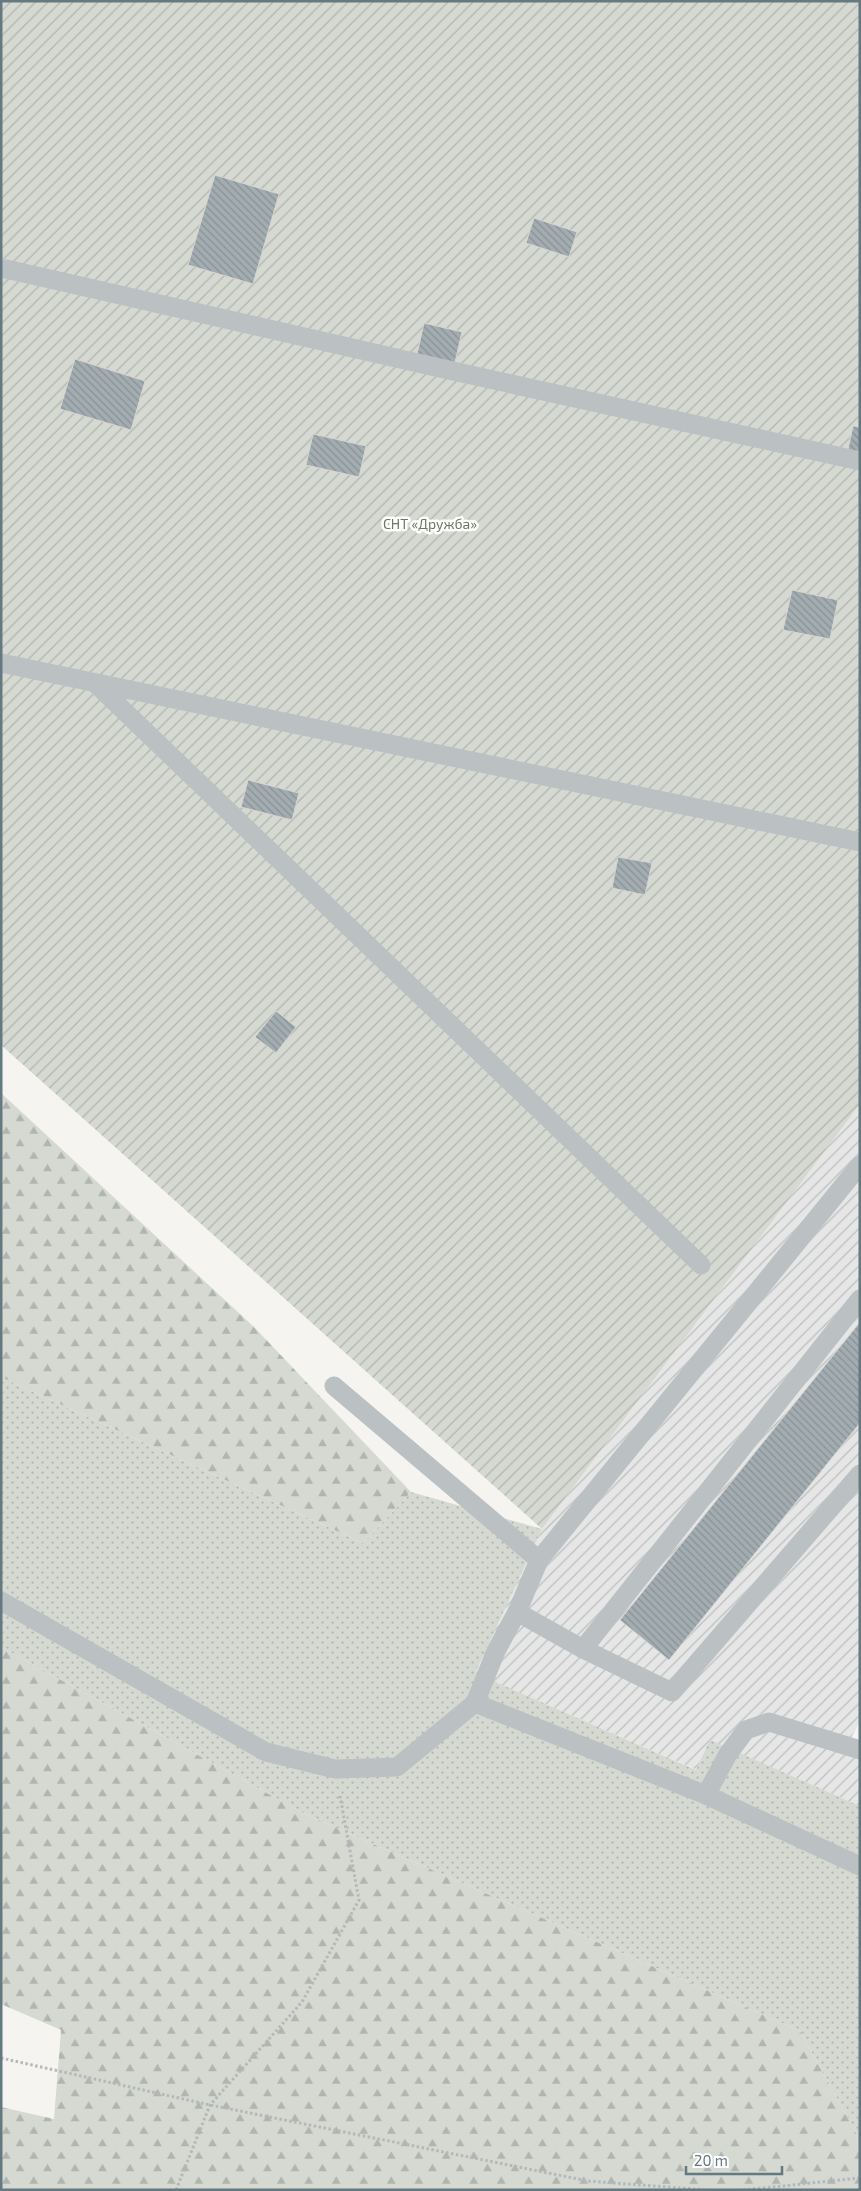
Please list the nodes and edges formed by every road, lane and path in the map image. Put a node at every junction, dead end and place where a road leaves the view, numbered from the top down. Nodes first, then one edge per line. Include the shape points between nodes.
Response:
1 (6, 268) dead end
2 (860, 461) edge
3 (1, 663) edge
4 (95, 683) junction
5 (860, 842) edge
6 (860, 1165) edge
7 (701, 1265) dead end
8 (860, 1299) edge
9 (334, 1386) dead end
10 (860, 1474) edge
11 (539, 1560) junction
12 (1, 1601) edge
13 (517, 1612) junction
14 (583, 1649) junction
15 (474, 1703) junction
16 (860, 1750) edge
17 (335, 1769) junction
18 (706, 1795) junction
19 (860, 1866) edge
20 (1, 2058) edge
21 (210, 2105) junction
22 (860, 2178) edge
23 (176, 2190) edge
24 (707, 2190) edge
25 (743, 2190) edge

1 - 2 lane
3 - 4 lane
4 - 5 lane
4 - 7 lane
6 - 11 lane
8 - 14 lane
9 - 11 lane
10 - 14 lane via 672,1692
11 - 13 lane
12 - 17 lane via 266,1752
13 - 14 lane
13 - 15 lane
15 - 17 lane via 396,1767
15 - 18 lane
16 - 18 lane via 769,1722 746,1730 728,1754
17 - 21 path via 359,1900 302,2002
18 - 19 lane
20 - 21 path
21 - 23 path
21 - 24 path via 588,2181
22 - 25 path

